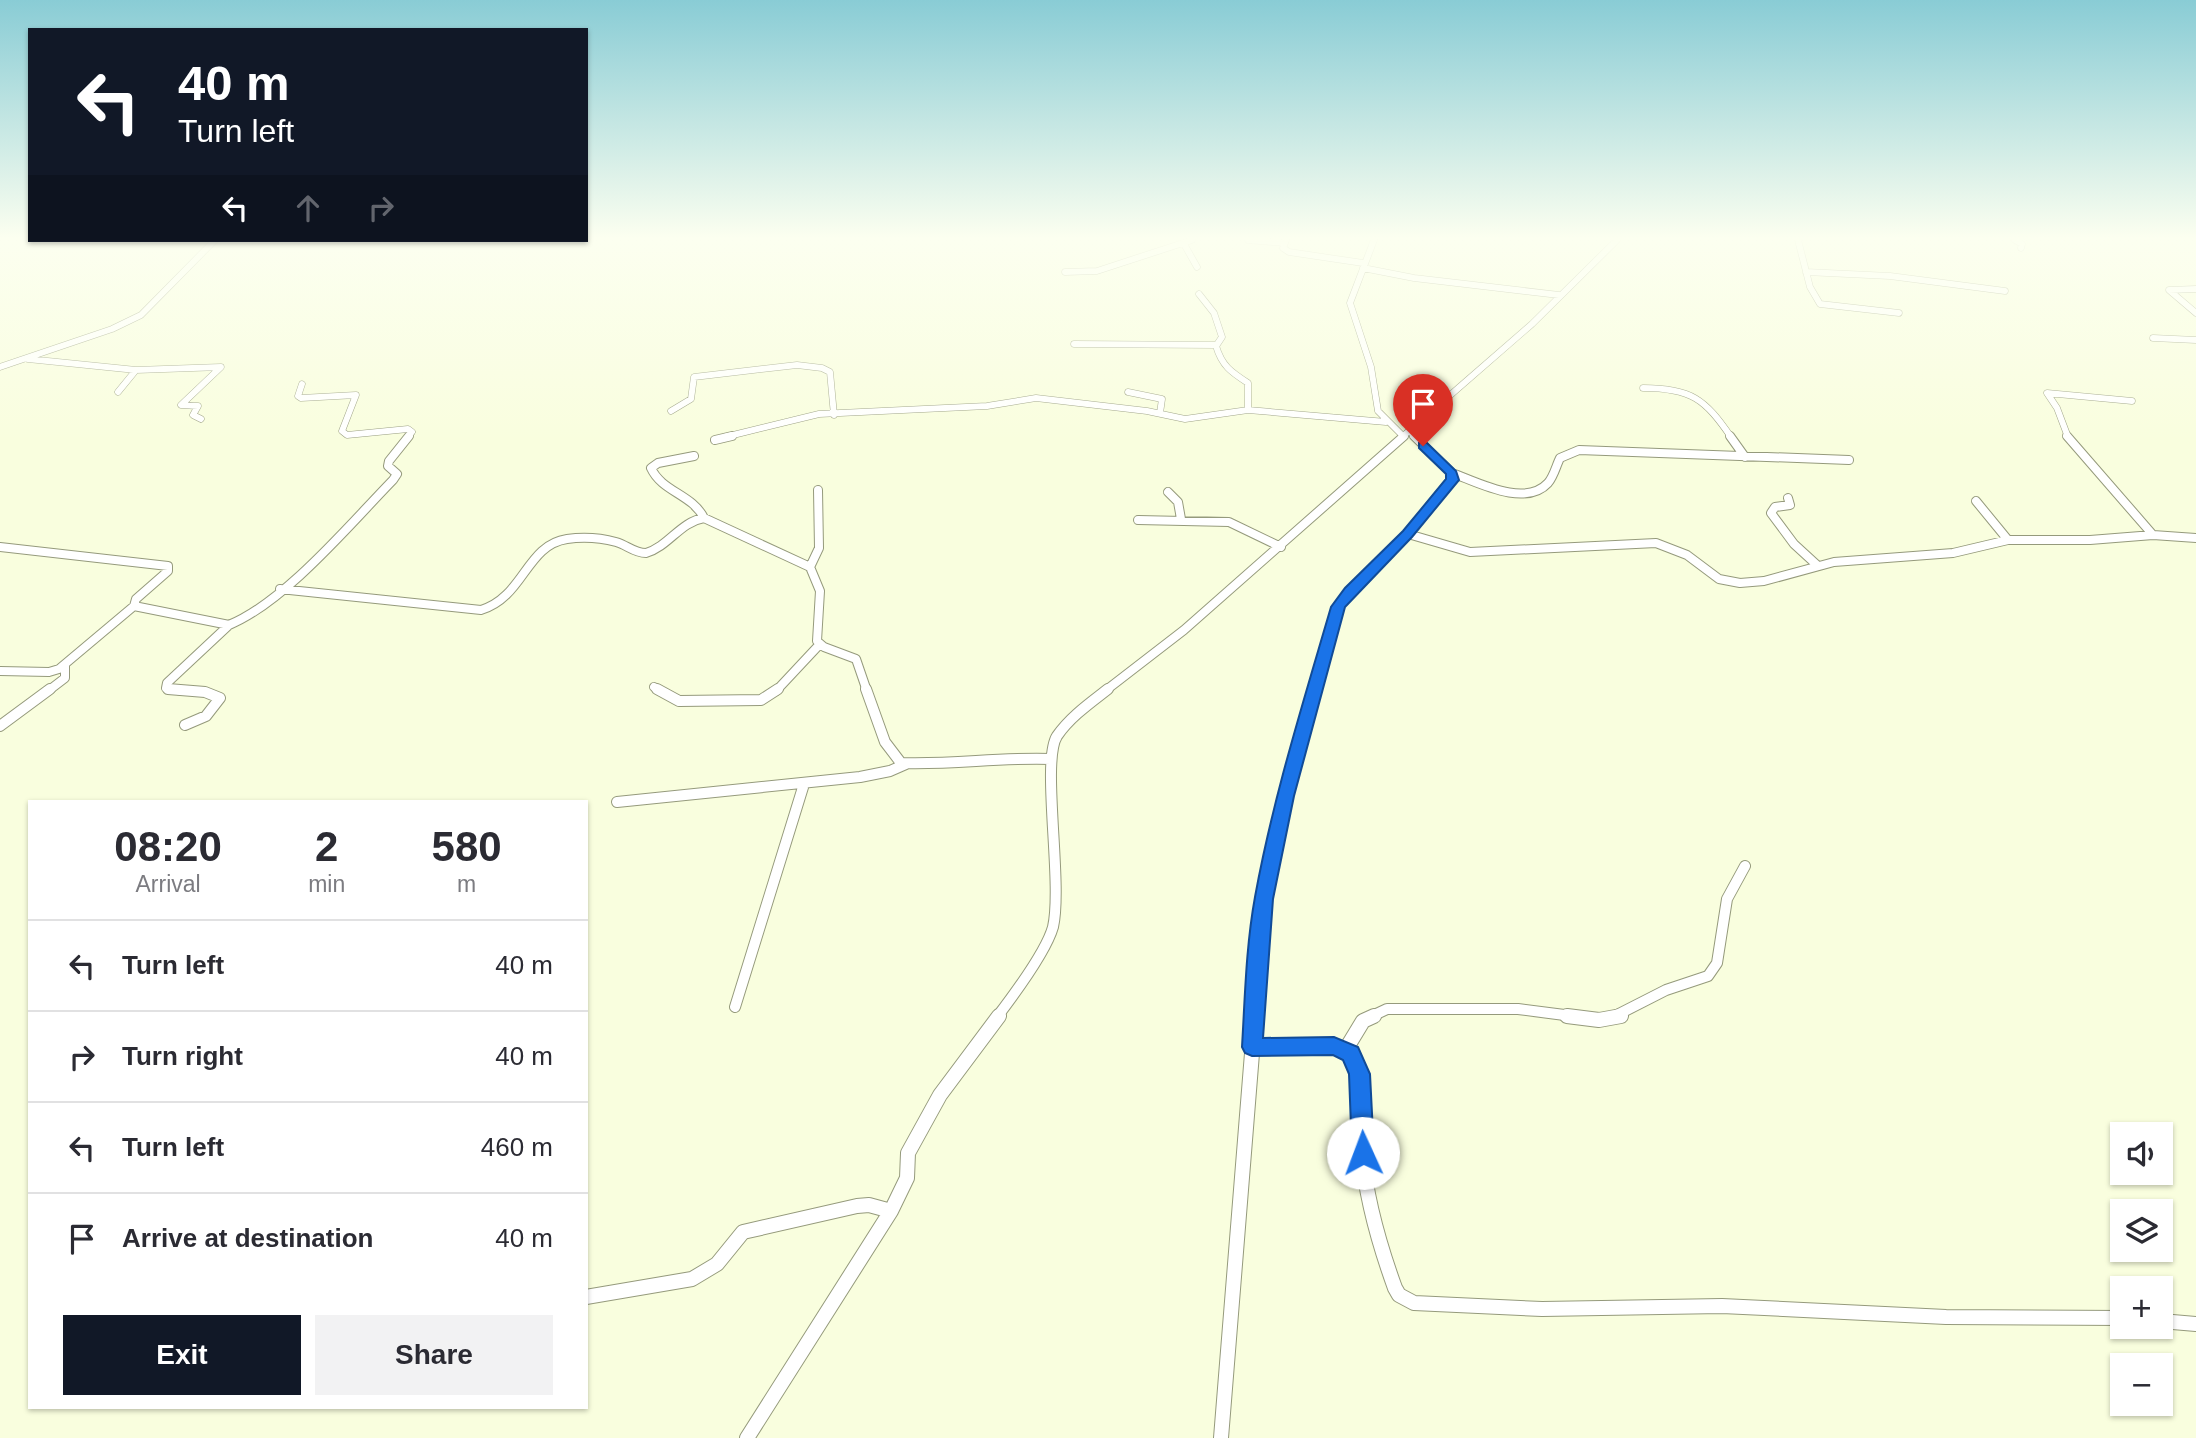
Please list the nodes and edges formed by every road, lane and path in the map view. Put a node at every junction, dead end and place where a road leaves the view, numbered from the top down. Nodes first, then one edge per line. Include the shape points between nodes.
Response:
1 (149, 307) edge
2 (1208, 307) edge
3 (1351, 307) edge
4 (1548, 307) edge
5 (1847, 307) edge
6 (1899, 313) dead end
7 (2153, 338) dead end
8 (2196, 340) edge
9 (1074, 344) dead end
10 (1216, 345) junction
11 (23, 359) junction
12 (0, 367) edge
13 (136, 370) junction
14 (302, 384) dead end
15 (1643, 388) dead end
16 (1128, 391) dead end
17 (118, 392) dead end
18 (2132, 401) dead end
19 (1248, 410) junction
20 (671, 411) dead end
21 (1160, 413) junction
22 (834, 415) junction
23 (201, 419) dead end
24 (1386, 422) junction
25 (1406, 433) junction
26 (715, 440) dead end
27 (694, 456) dead end
28 (1745, 457) junction
29 (1849, 460) dead end
30 (1452, 473) junction
31 (818, 490) dead end
32 (1168, 492) dead end
33 (1788, 498) dead end
34 (1976, 501) dead end
35 (704, 518) junction
36 (1138, 520) dead end
37 (1181, 520) junction
38 (1408, 534) junction
39 (2153, 535) junction
40 (2196, 538) edge
41 (2008, 540) junction
42 (0, 547) edge
43 (1280, 547) junction
44 (810, 566) junction
45 (1818, 566) junction
46 (280, 589) junction
47 (134, 606) junction
48 (229, 625) junction
49 (820, 644) junction
50 (65, 666) junction
51 (0, 671) edge
52 (654, 687) dead end
53 (184, 725) dead end
54 (0, 726) edge
55 (1051, 759) junction
56 (905, 764) junction
57 (804, 783) junction
58 (617, 802) dead end
59 (1745, 866) dead end
60 (735, 1007) dead end
61 (1252, 1047) junction
62 (1346, 1049) junction
63 (891, 1211) junction
64 (589, 1294) edge
65 (2110, 1318) edge
66 (2173, 1322) edge
67 (2196, 1324) edge
68 (747, 1438) edge
69 (1221, 1438) edge

1 - 11 street via 119,326
2 - 10 street via 1219,322 1222,337
3 - 24 street via 1371,367 1375,404
4 - 25 street
5 - 6 street
7 - 8 street
9 - 10 street
10 - 19 street via 1228,373 1248,383
11 - 12 street
11 - 13 street
13 - 17 street
13 - 23 street via 221,367 181,405 198,406 193,415
14 - 46 street via 301,398 356,395 342,431 347,435 412,432 389,461 397,474 393,480
15 - 28 street via 1692,395 1713,414
16 - 21 street via 1162,399
18 - 39 street via 2047,393 2066,435
19 - 21 street via 1193,420
19 - 24 street
20 - 22 street via 691,399 692,378 697,376 811,366 829,370
21 - 22 street via 1036,398 987,406
22 - 26 street via 802,417
24 - 25 street
25 - 30 street
25 - 43 street
27 - 35 street via 651,468 653,477 695,506
28 - 29 street
28 - 30 street via 1575,450 1560,458 1544,487 1521,493
30 - 38 street via 1449,485
31 - 44 street via 819,548
32 - 37 street via 1178,502
33 - 45 street via 1790,505 1773,508 1771,513
34 - 41 street
35 - 44 street
35 - 46 street via 689,521 646,553 614,541 554,542 542,551 505,603 481,610
36 - 37 street
37 - 43 street via 1237,524
38 - 45 street via 1470,552 1656,543 1678,550 1732,583 1764,581
38 - 61 street via 1344,597 1334,619 1285,796 1264,899
39 - 40 street
39 - 41 street
41 - 45 street via 1953,553
42 - 47 street via 170,567 136,598
43 - 55 street via 1184,630 1083,708 1056,738
44 - 49 street via 820,592
46 - 48 street via 240,623
47 - 48 street
47 - 50 street
48 - 53 street via 167,684 171,690 205,692 220,698 202,720
49 - 52 street via 771,696 761,700 679,701
49 - 56 street via 856,659 885,742 893,757
50 - 51 street via 48,672
50 - 54 street via 65,678
55 - 56 street via 1005,757 946,765
55 - 63 street via 1058,874 1052,930 1018,988 940,1095 908,1153 907,1178
56 - 57 street via 883,775
57 - 58 street
57 - 60 street
59 - 62 street via 1727,899 1717,963 1701,980 1666,990 1619,1016 1599,1020 1518,1009 1387,1009 1363,1021
61 - 62 street
61 - 69 street
62 - 65 street via 1359,1074 1363,1153 1378,1235 1395,1288 1406,1301 1467,1307 1722,1306 1946,1317
63 - 64 street via 857,1206 743,1232 716,1264 692,1279
63 - 68 street
66 - 67 street

